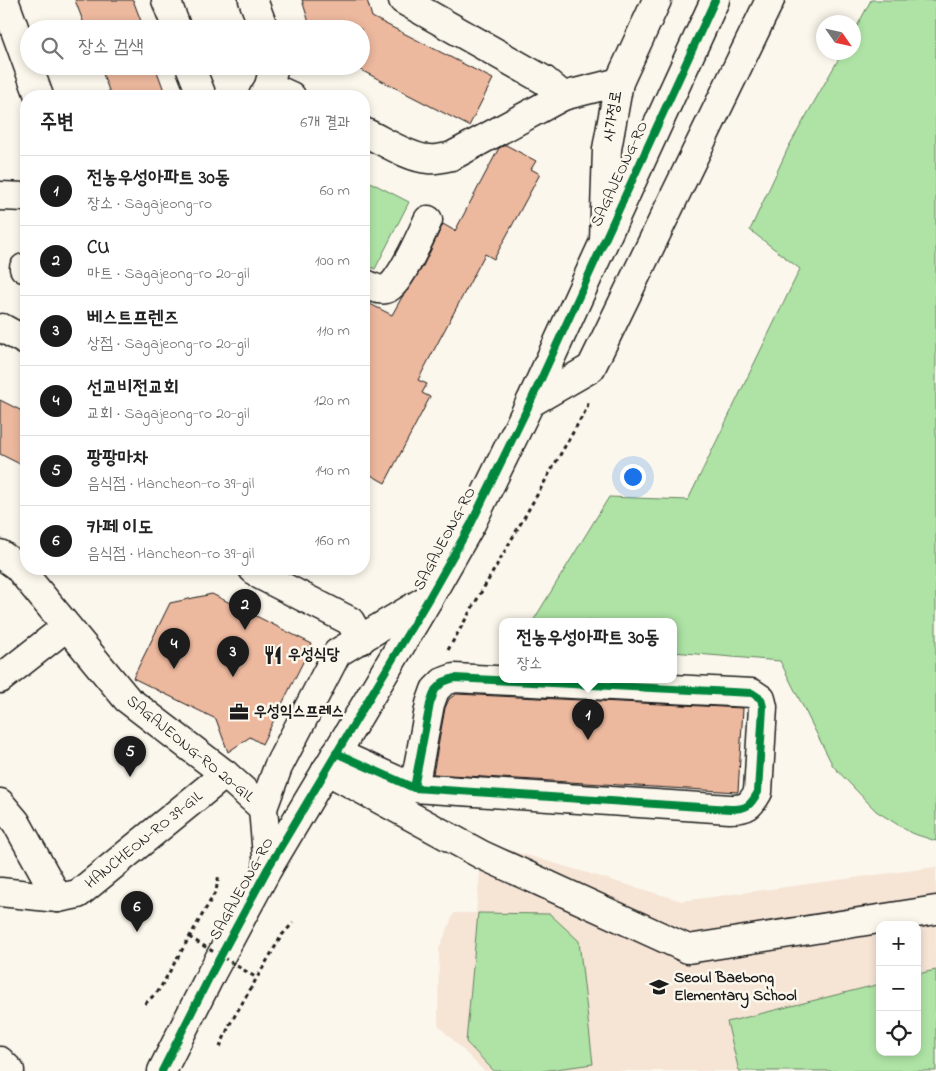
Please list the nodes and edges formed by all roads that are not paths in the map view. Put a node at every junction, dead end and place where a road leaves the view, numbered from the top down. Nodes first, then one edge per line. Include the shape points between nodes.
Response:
1 (4, 0) edge
2 (166, 0) edge
3 (253, 0) edge
4 (403, 0) edge
5 (657, 0) edge
6 (715, 0) edge
7 (770, 0) edge
8 (174, 20) edge
9 (261, 20) edge
10 (20, 44) edge
11 (31, 75) edge
12 (194, 75) edge
13 (619, 82) junction
14 (37, 90) edge
15 (200, 90) edge
16 (563, 96) junction
17 (370, 135) edge
18 (0, 196) edge
19 (20, 196) edge
20 (428, 220) dead end
21 (604, 241) junction
22 (370, 286) edge
23 (2, 328) dead end
24 (20, 338) edge
25 (530, 403) junction
26 (0, 554) edge
27 (20, 570) edge
28 (24, 575) edge
29 (260, 575) edge
30 (429, 598) junction
31 (66, 627) junction
32 (361, 640) junction
33 (0, 679) edge
34 (499, 680) edge
35 (553, 683) edge
36 (331, 762) junction
37 (225, 774) junction
38 (414, 788) junction
39 (0, 803) edge
40 (263, 808) junction
41 (268, 868) junction
42 (0, 892) edge
43 (58, 898) junction
44 (936, 910) edge
45 (0, 1061) edge
46 (166, 1069) edge
47 (10, 1071) edge

1 - 10 street
2 - 8 street
3 - 9 street
4 - 16 street via 544,80
5 - 13 street, 사가정로
6 - 21 street, SAGAJEONG-RO
7 - 25 street via 591,368
11 - 14 street
12 - 15 street
13 - 16 street
13 - 21 street, 사가정로 via 607,150
16 - 17 street via 452,156 439,159 413,156
18 - 19 street
20 - 22 street via 397,282 386,289
21 - 25 street, SAGAJEONG-RO
23 - 24 street
25 - 30 street, SAGAJEONG-RO via 471,524
26 - 27 street, SAGAJEONG-RO 20-GIL
28 - 31 street, SAGAJEONG-RO 20-GIL
29 - 32 street via 350,622
30 - 32 street
30 - 36 street, SAGAJEONG-RO
31 - 33 street
31 - 37 street, SAGAJEONG-RO 20-GIL via 127,699
32 - 40 street via 337,653 278,767
34 - 38 street via 454,678 435,690
35 - 38 street via 752,693 761,699 763,707 758,792 751,804 730,810
36 - 38 street
36 - 41 street, SAGAJEONG-RO
36 - 44 street via 482,855 688,949
37 - 40 street, SAGAJEONG-RO 20-GIL
37 - 43 street, HANCHEON-RO 39-GIL via 78,894
39 - 43 street via 16,822
40 - 41 street
41 - 46 street, SAGAJEONG-RO via 211,974
42 - 43 street, HANCHEON-RO 39-GIL
45 - 47 street

